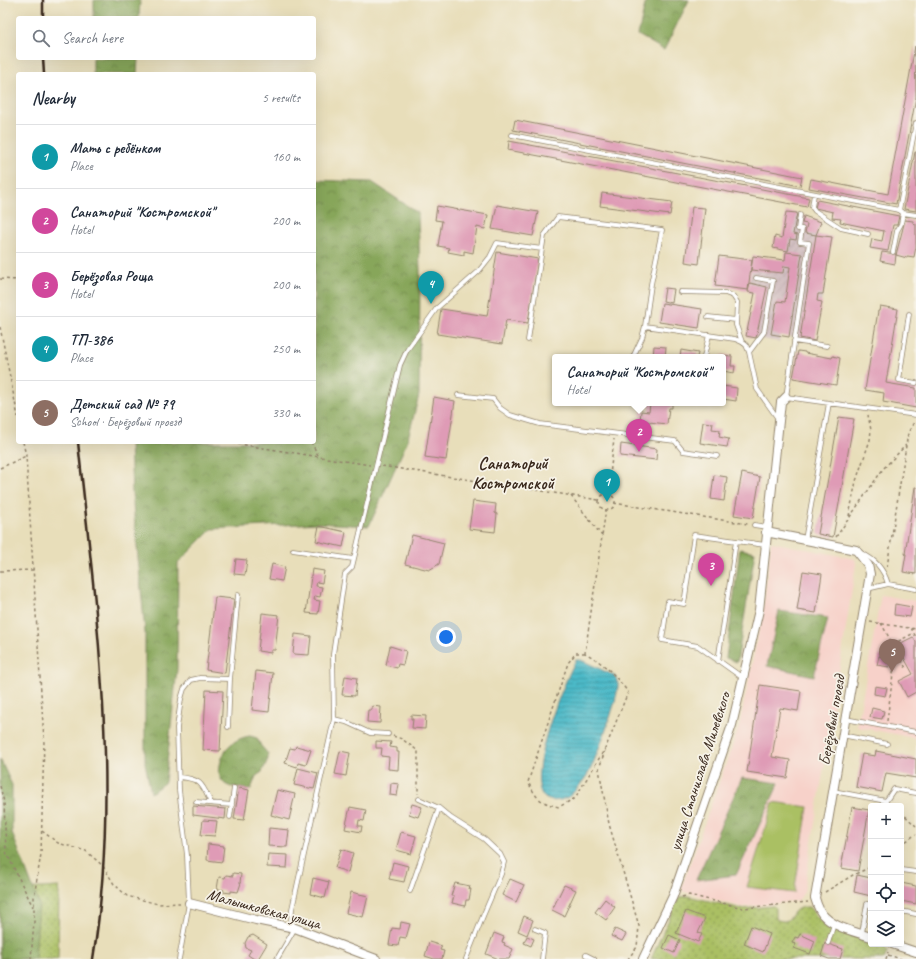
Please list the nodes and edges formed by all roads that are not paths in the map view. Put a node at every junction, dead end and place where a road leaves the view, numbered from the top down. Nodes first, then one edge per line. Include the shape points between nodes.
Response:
1 (916, 123) edge
2 (512, 135) dead end
3 (814, 194) junction
4 (901, 211) junction
5 (800, 215) dead end
6 (916, 215) edge
7 (868, 234) dead end
8 (542, 249) junction
9 (893, 252) dead end
10 (756, 278) dead end
11 (680, 292) dead end
12 (910, 314) dead end
13 (708, 317) dead end
14 (736, 320) junction
15 (645, 326) junction
16 (709, 335) junction
17 (528, 340) dead end
18 (794, 341) junction
19 (742, 342) junction
20 (827, 346) dead end
21 (749, 352) junction
22 (634, 354) edge
23 (705, 354) edge
24 (916, 383) edge
25 (458, 395) dead end
26 (786, 397) junction
27 (829, 403) junction
28 (916, 415) edge
29 (779, 421) junction
30 (717, 456) dead end
31 (754, 525) road end
32 (767, 530) junction
33 (804, 540) junction
34 (736, 541) junction
35 (765, 546) junction
36 (293, 550) dead end
37 (856, 550) junction
38 (354, 559) junction
39 (888, 584) junction
40 (867, 589) junction
41 (916, 589) edge
42 (238, 595) dead end
43 (718, 661) junction
44 (743, 678) junction
45 (230, 679) junction
46 (334, 719) junction
47 (845, 719) junction
48 (228, 727) dead end
49 (916, 732) edge
50 (388, 734) road end
51 (842, 735) junction
52 (887, 744) dead end
53 (179, 777) junction
54 (234, 788) dead end
55 (833, 791) junction
56 (916, 793) edge
57 (419, 800) road end
58 (886, 800) junction
59 (196, 802) dead end
60 (211, 803) junction
61 (886, 803) edge
62 (232, 805) junction
63 (439, 808) junction
64 (230, 817) dead end
65 (904, 870) edge
66 (916, 872) edge
67 (410, 891) dead end
68 (189, 903) junction
69 (868, 904) edge
70 (904, 912) edge
71 (916, 914) edge
72 (834, 923) junction
73 (295, 928) junction
74 (535, 929) dead end
75 (862, 933) junction
76 (868, 935) edge
77 (828, 943) dead end
78 (901, 947) edge
79 (916, 952) edge
80 (586, 955) dead end
81 (179, 959) edge
82 (277, 959) edge
83 (376, 959) edge
84 (466, 959) edge
85 (542, 959) edge
86 (594, 959) edge
87 (643, 959) edge

1 - 4 lane
2 - 3 lane
3 - 4 lane
3 - 7 lane via 812,207 815,211 840,228
4 - 6 lane
4 - 9 lane via 901,224
5 - 18 lane via 800,242 809,243
8 - 15 lane via 544,236 558,217 662,230
8 - 17 lane
8 - 38 lane via 497,243 478,272 437,308 407,350 400,365
10 - 21 lane via 773,281 764,332
11 - 14 lane via 726,293 733,296 737,302
12 - 24 lane via 899,380
13 - 14 lane
14 - 19 lane
15 - 16 lane
15 - 22 lane
16 - 19 lane
16 - 23 lane
18 - 20 lane
18 - 26 lane
19 - 21 lane
21 - 29 lane via 757,389
25 - 30 lane via 493,399 510,415 540,424 676,440 683,451
26 - 27 lane
26 - 29 street, улица Станислава Милевского via 781,402
27 - 28 lane
27 - 33 lane
29 - 32 street, улица Станислава Милевского
31 - 32 lane
32 - 33 street
32 - 35 street, улица Станислава Милевского
33 - 37 street
34 - 35 lane
34 - 43 lane
34 - 43 lane via 694,535 684,604 668,601 662,640 698,646
35 - 44 street, улица Станислава Милевского via 758,610
36 - 38 lane
37 - 39 lane via 870,557 882,570
37 - 40 street, Берёзовый проезд via 868,565 870,574
38 - 46 lane via 352,567 345,574 333,654
39 - 40 lane
39 - 41 lane
40 - 47 street, Берёзовый проезд
42 - 45 lane
43 - 44 lane
44 - 87 street, улица Станислава Милевского via 732,724 673,896
45 - 48 lane
45 - 53 lane via 200,678 191,680 184,689 178,728
46 - 50 lane via 370,733
46 - 73 lane via 292,909
47 - 49 lane
47 - 51 street, Берёзовый проезд
51 - 52 lane
51 - 55 street, Берёзовый проезд
53 - 60 lane via 194,779 200,783
53 - 68 lane
54 - 62 lane
55 - 58 lane
55 - 72 street, Берёзовый проезд via 815,898 824,917
56 - 58 lane via 894,789
57 - 63 lane
58 - 61 lane
59 - 60 lane
60 - 62 lane
62 - 64 lane
63 - 67 lane
63 - 84 lane via 484,839 500,854 504,862
65 - 66 lane
68 - 73 street, Малышковская улица
68 - 81 lane
69 - 75 lane
70 - 71 lane
72 - 75 street
72 - 77 lane
73 - 82 lane
73 - 83 street, Малышковская улица
74 - 85 lane via 545,933
75 - 76 street
78 - 79 street
80 - 86 lane

